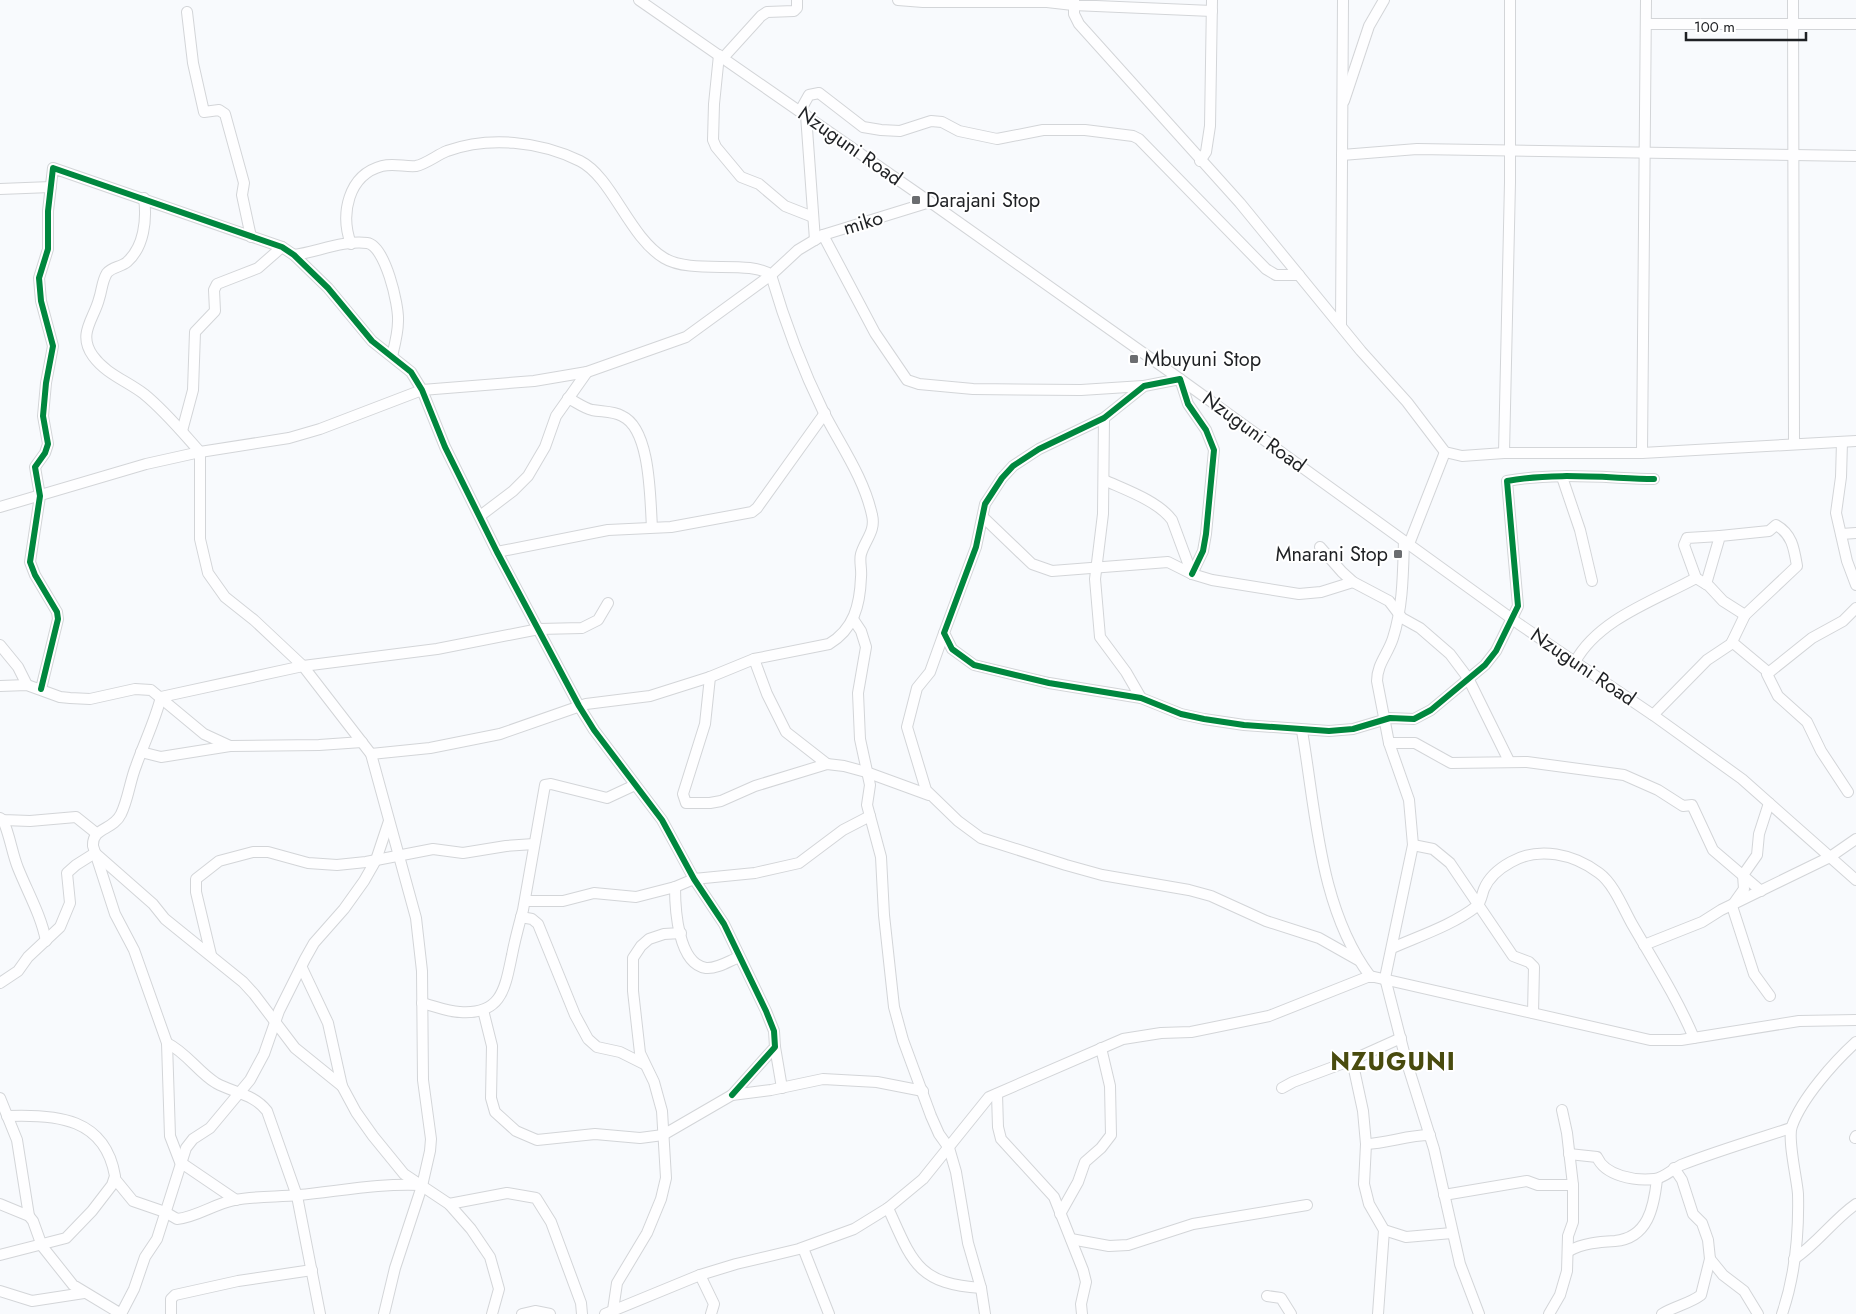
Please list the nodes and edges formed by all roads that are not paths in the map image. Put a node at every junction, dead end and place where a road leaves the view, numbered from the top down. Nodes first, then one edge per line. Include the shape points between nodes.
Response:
1 (639, 0) edge
2 (797, 0) edge
3 (898, 0) edge
4 (1343, 0) edge
5 (1384, 0) edge
6 (1510, 0) edge
7 (1646, 0) edge
8 (1793, 0) edge
9 (922, 1) edge
10 (1073, 3) edge
11 (1212, 5) edge
12 (186, 12) dead end
13 (1793, 23) junction
14 (1646, 24) junction
15 (1856, 24) edge
16 (721, 56) junction
17 (1342, 106) junction
18 (803, 113) junction
19 (1510, 150) junction
20 (1645, 152) junction
21 (1342, 155) junction
22 (1793, 155) junction
23 (1856, 156) edge
24 (1200, 161) junction
25 (51, 187) junction
26 (0, 189) edge
27 (144, 198) junction
28 (930, 202) junction
29 (813, 217) junction
30 (251, 237) junction
31 (819, 237) junction
32 (350, 244) junction
33 (282, 247) junction
34 (294, 255) junction
35 (771, 275) junction
36 (1299, 275) junction
37 (1341, 325) junction
38 (392, 356) junction
39 (588, 372) junction
40 (1180, 378) junction
41 (1144, 386) junction
42 (422, 390) junction
43 (568, 398) junction
44 (825, 413) junction
45 (1104, 418) junction
46 (182, 432) junction
47 (1856, 441) edge
48 (1842, 442) junction
49 (1794, 444) junction
50 (200, 452) junction
51 (1445, 452) junction
52 (1504, 453) junction
53 (1642, 453) junction
54 (1562, 477) junction
55 (1654, 479) dead end
56 (1104, 480) junction
57 (40, 496) junction
58 (0, 507) edge
59 (480, 516) junction
60 (983, 517) junction
61 (652, 527) junction
62 (1856, 533) edge
63 (1841, 534) junction
64 (1720, 536) junction
65 (1406, 542) junction
66 (1320, 547) dead end
67 (497, 552) junction
68 (1096, 566) junction
69 (1192, 574) junction
70 (1696, 578) junction
71 (1592, 581) dead end
72 (1353, 582) junction
73 (1706, 584) junction
74 (1856, 585) edge
75 (608, 603) dead end
76 (1856, 608) edge
77 (1398, 614) junction
78 (1745, 615) junction
79 (1511, 618) junction
80 (853, 619) junction
81 (539, 629) junction
82 (944, 634) junction
83 (1732, 642) junction
84 (0, 645) edge
85 (754, 659) junction
86 (1575, 662) junction
87 (303, 666) junction
88 (1768, 672) junction
89 (710, 677) junction
90 (1468, 678) junction
91 (27, 685) junction
92 (0, 686) edge
93 (41, 689) junction
94 (162, 697) junction
95 (1141, 698) junction
96 (579, 706) junction
97 (1653, 715) junction
98 (1384, 719) junction
99 (1302, 730) junction
100 (362, 742) junction
101 (1389, 743) junction
102 (230, 746) junction
103 (141, 752) junction
104 (370, 754) junction
105 (1508, 761) junction
106 (827, 764) junction
107 (866, 772) junction
108 (635, 785) junction
109 (1848, 792) dead end
110 (929, 795) junction
111 (1769, 803) junction
112 (870, 816) junction
113 (1, 820) edge
114 (389, 821) junction
115 (96, 833) junction
116 (1856, 839) edge
117 (534, 844) junction
118 (1413, 845) junction
119 (95, 853) junction
120 (399, 854) junction
121 (1830, 857) junction
122 (376, 860) junction
123 (1743, 875) junction
124 (694, 879) junction
125 (1856, 880) edge
126 (675, 887) junction
127 (1761, 890) junction
128 (525, 901) junction
129 (1479, 904) junction
130 (1732, 906) junction
131 (521, 917) junction
132 (681, 933) junction
133 (46, 941) junction
134 (1644, 945) junction
135 (1392, 948) junction
136 (211, 955) junction
137 (739, 957) junction
138 (1358, 960) junction
139 (302, 968) junction
140 (1370, 976) junction
141 (1385, 978) junction
142 (0, 983) edge
143 (1770, 996) dead end
144 (422, 1003) junction
145 (482, 1010) junction
146 (1533, 1013) junction
147 (1856, 1020) edge
148 (276, 1022) junction
149 (1401, 1038) junction
150 (1694, 1038) junction
151 (1856, 1042) edge
152 (168, 1044) junction
153 (774, 1047) junction
154 (1101, 1048) junction
155 (1352, 1060) junction
156 (644, 1064) junction
157 (342, 1086) junction
158 (782, 1088) junction
159 (1282, 1088) dead end
160 (923, 1092) junction
161 (241, 1093) junction
162 (997, 1094) junction
163 (732, 1095) junction
164 (0, 1098) edge
165 (1562, 1110) dead end
166 (7, 1116) junction
167 (1791, 1128) junction
168 (663, 1135) junction
169 (1430, 1135) junction
170 (1366, 1144) junction
171 (949, 1148) junction
172 (1569, 1154) junction
173 (180, 1162) junction
174 (1674, 1168) junction
175 (1657, 1179) junction
176 (115, 1180) junction
177 (1573, 1185) junction
178 (422, 1186) junction
179 (1444, 1195) junction
180 (297, 1196) junction
181 (236, 1200) junction
182 (0, 1204) edge
183 (450, 1204) junction
184 (1856, 1204) edge
185 (1307, 1205) dead end
186 (888, 1208) junction
187 (165, 1212) junction
188 (1060, 1214) junction
189 (29, 1216) junction
190 (1384, 1230) junction
191 (1452, 1233) junction
192 (1071, 1239) junction
193 (42, 1246) junction
194 (803, 1248) junction
195 (1569, 1251) junction
196 (0, 1255) edge
197 (1710, 1259) junction
198 (1794, 1259) junction
199 (312, 1270) junction
200 (700, 1275) junction
201 (982, 1288) junction
202 (0, 1291) edge
203 (84, 1294) junction
204 (1266, 1296) dead end
205 (609, 1312) edge
206 (171, 1314) edge
207 (320, 1314) edge
208 (384, 1314) edge
209 (492, 1314) edge
210 (522, 1314) edge
211 (550, 1314) edge
212 (582, 1314) edge
213 (711, 1314) edge
214 (829, 1314) edge
215 (985, 1314) edge
216 (1082, 1314) edge
217 (1291, 1314) edge
218 (1378, 1314) edge
219 (1479, 1314) edge
220 (1549, 1314) edge
221 (1662, 1314) edge
222 (1758, 1314) edge
223 (1782, 1314) edge

1 - 16 street, Nzuguni Road
2 - 16 street via 794,12 767,12
3 - 9 street
4 - 17 street
5 - 17 street via 1369,26
6 - 19 street
7 - 14 street
8 - 13 street
9 - 10 street
10 - 11 street
10 - 24 street via 1079,24
11 - 24 street via 1210,126 1206,152
12 - 30 street via 204,112 219,110 225,114 244,183 242,194
13 - 14 street
13 - 15 street
13 - 22 street
14 - 20 street
16 - 18 street, Nzuguni Road
16 - 29 street via 714,104 713,140 716,146 741,177 759,184 785,206
17 - 21 street
18 - 28 street, Nzuguni Road
18 - 29 street
18 - 36 street via 809,95 819,93 863,127 881,130 900,131 931,121 942,122 958,131 997,138 1043,130 1085,130 1133,136 1266,268 1276,275
19 - 20 street
19 - 21 street via 1417,149
19 - 52 street
20 - 22 street
20 - 53 street
21 - 37 street
22 - 23 street
22 - 49 street
24 - 36 street via 1240,203
25 - 26 street
25 - 27 street via 53,168
25 - 57 street via 48,249 39,278 41,301 53,346 43,416 47,449 35,467
27 - 30 street
27 - 46 street via 146,210 142,239 127,262 109,271 105,277 99,300 87,324 86,337 93,356 103,366 145,395
28 - 31 street, miko
28 - 40 street, Nzuguni Road
29 - 31 street
30 - 33 street
31 - 35 street, miko via 798,250
31 - 41 street via 875,333 907,380 973,389 1081,390
32 - 34 street
32 - 35 street via 345,214 351,192 366,174 384,166 419,165 462,146 502,141 549,151 589,167 635,228 664,258 694,265 762,270
32 - 38 street via 371,244 380,252 398,319
33 - 34 street
33 - 46 street via 258,268 217,284 214,290 215,312 195,332 193,390
34 - 38 street via 328,288 372,341
35 - 39 street, miko via 686,337
35 - 44 street via 795,350
36 - 37 street
37 - 51 street
38 - 42 street via 411,372
39 - 42 street, miko via 534,381
39 - 43 street
40 - 41 street
40 - 65 street, Nzuguni Road
40 - 69 street via 1188,404 1206,430 1214,450 1203,551
41 - 45 street
42 - 50 street, miko via 320,429 260,444
42 - 59 street via 445,447
43 - 59 street via 528,476
43 - 61 street via 591,410 628,419 648,462
44 - 61 street via 757,508 744,514 671,527
44 - 80 street via 859,478 873,516 873,529 860,556 858,610
45 - 56 street
45 - 60 street via 1039,449 1013,466 993,489
46 - 50 street
47 - 48 street
48 - 49 street
48 - 63 street via 1836,513
49 - 53 street
50 - 57 street, miko via 146,464
50 - 87 street via 200,539 208,572 225,597
51 - 52 street via 1462,456
51 - 65 street
52 - 53 street
54 - 55 street
54 - 71 street via 1580,530
54 - 79 street via 1507,481 1518,606
56 - 68 street
56 - 69 street via 1168,515
57 - 58 street, miko
57 - 93 street via 30,562 58,619
59 - 67 street
60 - 68 street via 1038,568 1058,572
60 - 82 street via 976,547
61 - 67 street via 608,530
62 - 63 street
63 - 74 street
64 - 70 street via 1687,538 1684,545
64 - 73 street
64 - 78 street via 1769,531 1776,525 1785,530 1794,546 1797,566
65 - 77 street
65 - 79 street, Nzuguni Road
66 - 72 street
67 - 81 street
68 - 69 street via 1168,562
68 - 95 street via 1101,640 1116,657
69 - 72 street via 1300,594
70 - 73 street
70 - 86 street via 1605,629 1582,650
72 - 77 street via 1389,601
73 - 78 street via 1723,601
75 - 81 street via 594,624 571,629
76 - 88 street via 1843,621 1812,638
77 - 90 street via 1441,646
77 - 98 street via 1393,638 1377,671
78 - 83 street
79 - 86 street, Nzuguni Road
79 - 90 street via 1492,657
80 - 85 street via 839,638 829,644
80 - 107 street via 866,647 858,708
81 - 87 street via 437,649
81 - 96 street
82 - 95 street via 952,649 974,665
82 - 110 street via 930,672 917,688 907,724
83 - 88 street
83 - 97 street via 1707,660
84 - 91 street via 18,667
85 - 89 street
85 - 106 street via 786,732
86 - 97 street, Nzuguni Road
87 - 94 street
87 - 100 street
88 - 109 street via 1778,696 1806,722
89 - 96 street via 650,696
89 - 106 street via 705,724 683,794 686,803 722,801 755,786
90 - 98 street via 1423,716
90 - 105 street
91 - 92 street
91 - 93 street
93 - 94 street via 70,698 90,699 135,689 151,690
94 - 102 street via 204,734
94 - 103 street
95 - 99 street via 1181,714 1204,719
96 - 104 street via 493,736 430,748
96 - 108 street
97 - 111 street, Nzuguni Road via 1742,779
98 - 99 street via 1353,729
98 - 101 street
99 - 138 street via 1323,870
100 - 102 street
100 - 104 street
101 - 105 street via 1415,742 1451,763
101 - 118 street via 1409,800
102 - 103 street via 161,757
103 - 115 street via 122,813 112,826
104 - 114 street
105 - 123 street via 1624,775 1658,790 1683,806 1692,805 1714,850
106 - 107 street
107 - 110 street
107 - 112 street via 870,785 867,802
108 - 117 street via 607,798 546,784
108 - 124 street via 662,820
110 - 138 street via 981,838 1102,875 1211,896 1318,938
111 - 121 street, Nzuguni Road
111 - 123 street via 1756,855
112 - 124 street via 843,830 799,863
112 - 160 street via 881,857 894,1007
113 - 115 street via 76,817
113 - 133 street via 39,912
114 - 120 street
114 - 122 street
115 - 119 street via 93,839
116 - 121 street
117 - 120 street via 463,853 433,849
117 - 128 street
118 - 129 street via 1425,846 1440,854 1459,873
118 - 135 street
119 - 133 street via 68,872 70,903 67,913 60,927
119 - 136 street via 165,919
119 - 152 street via 115,914 134,950
120 - 122 street
120 - 144 street via 418,932
121 - 125 street, Nzuguni Road
121 - 127 street
122 - 136 street via 317,864 261,852 238,855 214,864 197,878 195,884
122 - 139 street via 351,901 314,943
123 - 127 street
123 - 130 street via 1744,889
124 - 126 street
124 - 137 street via 724,924
126 - 128 street via 636,897 594,893 563,901
126 - 132 street
127 - 130 street
128 - 131 street
129 - 134 street via 1488,882 1509,863 1530,854 1560,855 1584,863 1605,878
129 - 135 street via 1459,917
129 - 146 street via 1513,956 1534,967
130 - 134 street
130 - 143 street via 1754,974
131 - 145 street via 504,990 496,1002
131 - 156 street via 538,924 588,1039 597,1046 620,1052
132 - 137 street via 688,957 700,966 712,968
132 - 156 street via 664,934 649,940 633,958 633,991
133 - 142 street via 18,971
134 - 150 street
135 - 141 street
136 - 148 street via 254,994
137 - 153 street via 768,1018 775,1036
138 - 140 street
139 - 148 street
139 - 157 street via 328,1023
140 - 141 street
140 - 154 street via 1269,1016 1191,1032 1123,1039
141 - 146 street
141 - 149 street
144 - 145 street via 458,1012
144 - 178 street via 423,1080 431,1139
145 - 168 street via 492,1052 492,1105 497,1116 516,1131 545,1140 594,1134 640,1138
146 - 150 street via 1650,1040
147 - 150 street via 1799,1021
148 - 157 street via 295,1048
148 - 161 street via 264,1054
149 - 155 street
149 - 169 street
151 - 167 street via 1842,1054 1817,1087
152 - 161 street via 180,1050 215,1082
152 - 173 street via 170,1136
153 - 158 street
153 - 163 street
154 - 162 street
154 - 188 street via 1110,1086 1111,1135 1088,1158
155 - 159 street
155 - 170 street
156 - 168 street via 660,1100
157 - 178 street via 356,1112 388,1155 404,1174
158 - 160 street via 835,1078 877,1082
158 - 163 street
160 - 171 street via 939,1134
161 - 173 street via 210,1128 193,1139
161 - 180 street via 268,1111
162 - 171 street via 988,1097
162 - 188 street via 1001,1139 1048,1188
163 - 168 street
164 - 166 street
165 - 172 street
166 - 176 street via 42,1116 87,1127 108,1152
166 - 189 street via 17,1140
167 - 174 street
167 - 198 street via 1798,1192
168 - 205 street via 666,1170 661,1199 647,1233 619,1279
169 - 170 street via 1386,1144
169 - 179 street
170 - 190 street via 1364,1184 1369,1204
171 - 186 street via 923,1179
171 - 201 street via 968,1243
172 - 175 street via 1597,1157 1600,1165 1618,1174 1636,1179
172 - 177 street
173 - 181 street
173 - 187 street
174 - 175 street
174 - 197 street via 1682,1180 1694,1214 1702,1223
175 - 195 street via 1651,1214 1640,1230 1625,1239 1592,1243
176 - 187 street via 133,1201
176 - 193 street via 71,1235
177 - 179 street via 1538,1185 1527,1181
177 - 195 street
178 - 180 street via 398,1184
178 - 183 street
178 - 208 street via 395,1268
179 - 191 street
180 - 181 street
180 - 199 street
181 - 187 street via 216,1204 180,1219
182 - 189 street
183 - 209 street via 492,1262 499,1289
183 - 212 street via 507,1193 536,1198 552,1222
184 - 198 street
185 - 192 street via 1193,1224 1128,1245 1109,1246
186 - 194 street via 854,1229
186 - 201 street via 917,1266 942,1280
187 - 203 street via 155,1244 145,1257 121,1314
188 - 192 street
189 - 193 street
190 - 191 street via 1406,1237
190 - 218 street
191 - 219 street
192 - 216 street via 1086,1282
193 - 196 street
193 - 203 street
194 - 200 street
194 - 214 street
195 - 220 street via 1560,1295
197 - 221 street via 1701,1295
197 - 222 street via 1744,1290
198 - 223 street
199 - 206 street via 175,1294 170,1299
199 - 207 street
200 - 205 street
200 - 213 street via 714,1304
201 - 215 street
202 - 203 street via 32,1301
204 - 217 street via 1281,1298
210 - 211 street via 535,1311

